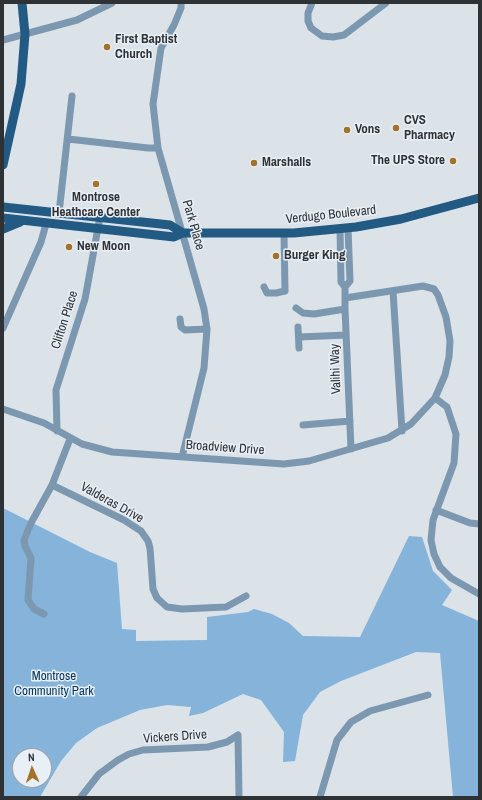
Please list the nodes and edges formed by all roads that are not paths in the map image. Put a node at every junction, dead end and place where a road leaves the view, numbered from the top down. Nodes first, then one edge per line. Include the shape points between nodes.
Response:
1 (22, 3) edge
2 (112, 3) edge
3 (180, 3) edge
4 (312, 3) edge
5 (386, 3) edge
6 (24, 34) junction
7 (3, 40) edge
8 (72, 96) dead end
9 (68, 138) junction
10 (158, 148) junction
11 (3, 165) edge
12 (479, 198) edge
13 (3, 207) edge
14 (59, 213) junction
15 (100, 217) junction
16 (3, 218) edge
17 (26, 221) junction
18 (46, 224) junction
19 (344, 228) junction
20 (3, 229) edge
21 (98, 229) junction
22 (183, 233) junction
23 (284, 234) junction
24 (264, 287) dead end
25 (393, 291) junction
26 (345, 298) junction
27 (296, 308) dead end
28 (345, 309) junction
29 (180, 319) dead end
30 (298, 327) dead end
31 (3, 328) edge
32 (207, 329) junction
33 (346, 335) junction
34 (299, 337) junction
35 (299, 348) dead end
36 (434, 398) junction
37 (3, 409) edge
38 (350, 421) junction
39 (303, 424) dead end
40 (57, 431) junction
41 (402, 431) junction
42 (70, 439) junction
43 (351, 450) junction
44 (182, 457) junction
45 (52, 485) junction
46 (436, 510) junction
47 (479, 524) edge
48 (479, 594) edge
49 (246, 596) dead end
50 (44, 614) dead end
51 (428, 696) dead end
52 (81, 797) edge
53 (239, 797) edge
54 (320, 797) edge

1 - 6 main road
2 - 6 street via 77,20
3 - 10 street, Park Place via 174,25 161,48 156,74 153,104
4 - 5 street via 308,13 311,28 322,36 333,37 344,35
6 - 7 street
6 - 11 main road via 21,84
8 - 9 street
9 - 10 street
9 - 14 street
10 - 22 street, Park Place
12 - 19 main road, Verdugo Boulevard via 401,219
13 - 14 main road, Verdugo Boulevard
14 - 15 main road, Verdugo Boulevard
15 - 21 street, Clifton Place
15 - 22 main road, Verdugo Boulevard via 170,225
16 - 17 main road, Verdugo Boulevard
17 - 18 main road, Verdugo Boulevard
17 - 20 main road
18 - 21 main road, Verdugo Boulevard
18 - 31 street
19 - 23 main road, Verdugo Boulevard
19 - 26 street, Valihi Way via 341,282 345,287
21 - 22 main road, Verdugo Boulevard via 174,237
21 - 40 street, Clifton Place via 85,299 56,390
22 - 23 main road, Verdugo Boulevard
22 - 32 street, Park Place
23 - 24 street via 285,291 267,293
25 - 26 street
25 - 36 street, Broadview Drive via 429,286 434,289 442,304 450,341 449,356 445,375
25 - 41 street
26 - 28 street, Valihi Way
27 - 28 street via 303,313 314,314
28 - 33 street, Valihi Way
29 - 32 street via 181,327 185,330
30 - 34 street
32 - 44 street, Park Place via 204,368
33 - 34 street
33 - 38 street, Valihi Way
34 - 35 street
36 - 41 street, Broadview Drive via 418,418
36 - 46 street via 447,407 456,434 454,463
37 - 40 street, Broadview Drive via 44,423
38 - 39 street
38 - 43 street, Valihi Way
40 - 42 street, Broadview Drive
41 - 43 street, Broadview Drive
42 - 44 street, Broadview Drive via 112,452
42 - 45 street
43 - 44 street, Broadview Drive via 309,461 284,464
45 - 49 street, Valderas Drive via 141,531 150,548 153,589 157,598 167,607 226,607
45 - 50 street via 24,540 31,558 28,600 34,609
46 - 47 street
46 - 48 street via 431,540 440,567 451,578
51 - 54 street via 370,711 351,722 336,740
52 - 53 street, Vickers Drive via 99,774 129,754 143,750 208,747 227,742 238,735

